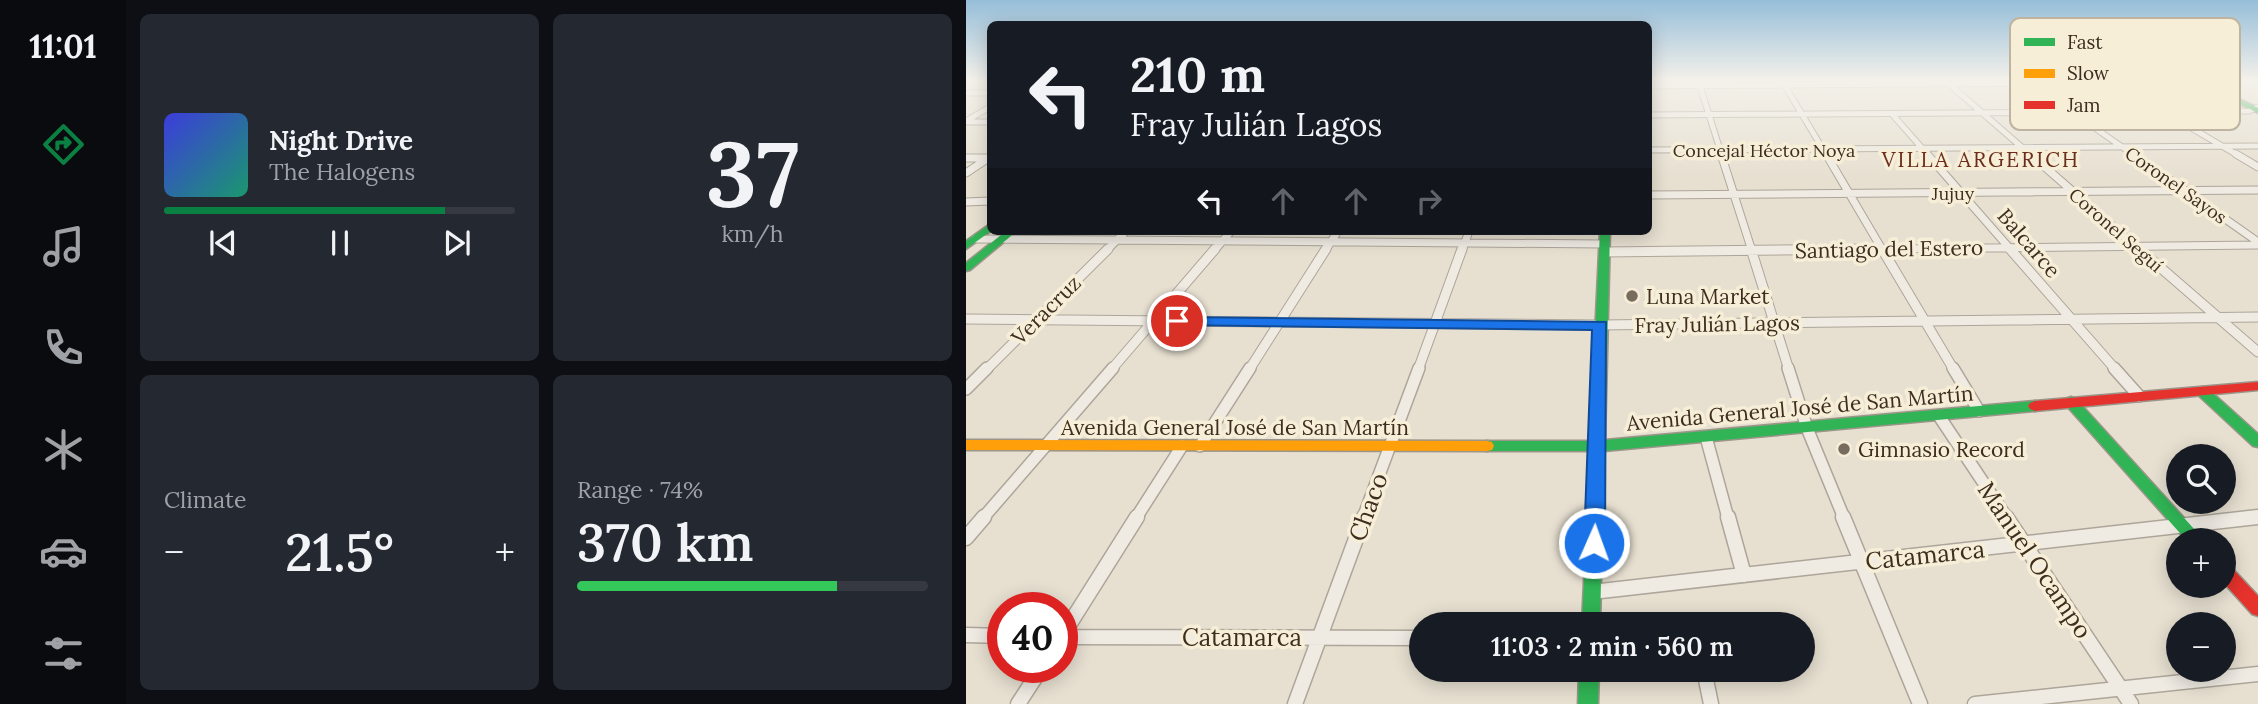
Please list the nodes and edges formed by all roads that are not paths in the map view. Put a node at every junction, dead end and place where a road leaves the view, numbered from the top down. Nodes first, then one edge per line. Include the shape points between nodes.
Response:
1 (1982, 113) junction
2 (2010, 113) edge
3 (1803, 114) junction
4 (1892, 114) junction
5 (1652, 115) edge
6 (1710, 115) junction
7 (966, 122) edge
8 (987, 122) edge
9 (2098, 130) edge
10 (2195, 130) edge
11 (2222, 146) junction
12 (2258, 146) edge
13 (2122, 147) junction
14 (2022, 148) junction
15 (1821, 149) junction
16 (1922, 149) junction
17 (1652, 150) edge
18 (1721, 150) junction
19 (987, 158) edge
20 (966, 159) edge
21 (987, 160) edge
22 (2258, 167) edge
23 (966, 173) edge
24 (2258, 190) edge
25 (2072, 191) junction
26 (2184, 191) junction
27 (1960, 192) junction
28 (1848, 193) junction
29 (1735, 194) junction
30 (1652, 195) edge
31 (987, 201) edge
32 (966, 202) edge
33 (987, 229) edge
34 (1007, 235) edge
35 (1122, 235) edge
36 (1227, 235) edge
37 (1335, 235) edge
38 (1467, 235) edge
39 (1116, 241) junction
40 (1222, 241) junction
41 (1331, 242) junction
42 (1604, 242) edge
43 (970, 243) edge
44 (1464, 243) junction
45 (2258, 243) edge
46 (2134, 246) junction
47 (2008, 247) junction
48 (1882, 249) junction
49 (1751, 250) junction
50 (973, 258) edge
51 (966, 268) edge
52 (2215, 317) junction
53 (2258, 317) edge
54 (2069, 318) junction
55 (966, 319) edge
56 (1038, 320) junction
57 (1923, 320) junction
58 (1152, 321) junction
59 (1279, 322) junction
60 (1437, 323) junction
61 (1774, 323) junction
62 (1600, 325) junction
63 (2258, 352) edge
64 (2258, 386) edge
65 (966, 389) edge
66 (2202, 391) junction
67 (2139, 396) junction
68 (2071, 402) junction
69 (1979, 411) junction
70 (1939, 416) junction
71 (1807, 428) junction
72 (1706, 437) junction
73 (2258, 442) edge
74 (966, 445) edge
75 (1045, 446) junction
76 (1182, 446) junction
77 (1200, 446) junction
78 (1391, 446) junction
79 (1598, 446) junction
80 (2258, 517) edge
81 (2184, 526) junction
82 (966, 538) edge
83 (2025, 544) junction
84 (1861, 561) junction
85 (1744, 575) junction
86 (2236, 584) edge
87 (1592, 592) junction
88 (2258, 608) edge
89 (1078, 611) edge
90 (1591, 612) edge
91 (966, 635) edge
92 (987, 636) edge
93 (1078, 636) edge
94 (1320, 637) junction
95 (1409, 638) edge
96 (2258, 674) edge
97 (1589, 682) edge
98 (1706, 682) edge
99 (1032, 683) edge
100 (2122, 690) junction
101 (1018, 704) edge
102 (1295, 704) edge
103 (1588, 704) edge
104 (1711, 704) edge
105 (1920, 704) edge
106 (1975, 704) edge
107 (2131, 704) edge

1 - 2 street
1 - 4 street
1 - 14 street, Coronel Seguí
3 - 4 street
3 - 6 street
3 - 15 street
4 - 16 street, Balcarce
5 - 6 street
6 - 18 street
7 - 8 street
9 - 13 street, Coronel Sayos
10 - 11 street
11 - 12 street, Concejal Héctor Noya
11 - 13 street, Concejal Héctor Noya
11 - 22 street
13 - 14 street, Concejal Héctor Noya
13 - 26 street, Coronel Sayos
14 - 16 street, Concejal Héctor Noya
14 - 25 street, Coronel Seguí
15 - 16 street, Concejal Héctor Noya
15 - 18 street, Concejal Héctor Noya
15 - 28 street
16 - 27 street, Balcarce
17 - 18 street, Concejal Héctor Noya
18 - 29 street
19 - 20 street
21 - 23 street
24 - 26 street, Jujuy
25 - 26 street, Jujuy
25 - 27 street, Jujuy
25 - 46 street, Coronel Seguí
26 - 45 street, Coronel Sayos
27 - 28 street, Jujuy
27 - 47 street, Balcarce
28 - 29 street, Jujuy
28 - 48 street
29 - 30 street, Jujuy
29 - 49 street
31 - 32 street
33 - 43 main road
34 - 39 street, Santiago del Estero
34 - 43 street, Santiago del Estero
34 - 50 main road
35 - 39 street, Veracruz
36 - 40 street
37 - 41 street
38 - 44 street, Chaco
39 - 40 street, Santiago del Estero
39 - 56 street, Veracruz
40 - 41 street, Santiago del Estero
40 - 58 street
41 - 44 street, Santiago del Estero
41 - 59 street
42 - 44 street, Santiago del Estero
42 - 49 street, Santiago del Estero
42 - 62 main road
44 - 60 street, Chaco
45 - 46 street, Santiago del Estero
46 - 47 street, Santiago del Estero
46 - 52 street, Coronel Seguí
47 - 48 street, Santiago del Estero
47 - 54 street, Balcarce
48 - 49 street, Santiago del Estero
48 - 57 street
49 - 61 street
50 - 51 main road
52 - 53 street, Fray Julián Lagos
52 - 54 street, Fray Julián Lagos
52 - 63 street, Coronel Seguí
54 - 57 street, Fray Julián Lagos
54 - 67 street, Balcarce
55 - 56 street, Fray Julián Lagos
56 - 58 street, Fray Julián Lagos
56 - 65 street, Veracruz
57 - 61 street, Fray Julián Lagos
57 - 69 street
58 - 59 street, Fray Julián Lagos
58 - 75 street
59 - 60 street, Fray Julián Lagos
59 - 77 street
60 - 62 street, Fray Julián Lagos
60 - 78 street, Chaco
61 - 62 street, Fray Julián Lagos
61 - 71 street
62 - 79 main road
64 - 66 main road, Avenida General José de San Martín
66 - 67 main road, Avenida General José de San Martín
66 - 73 main road
67 - 68 main road, Avenida General José de San Martín
68 - 69 main road, Avenida General José de San Martín
68 - 81 main road
69 - 70 main road, Avenida General José de San Martín
70 - 71 main road, Avenida General José de San Martín
70 - 83 street, Manuel Ocampo
71 - 72 main road, Avenida General José de San Martín
71 - 84 street
72 - 79 main road, Avenida General José de San Martín
72 - 85 street
74 - 75 main road, Avenida General José de San Martín
75 - 76 main road, Avenida General José de San Martín
75 - 82 street
76 - 77 main road, Avenida General José de San Martín
76 - 89 street
77 - 78 main road, Avenida General José de San Martín
78 - 79 main road, Avenida General José de San Martín
78 - 94 street, Chaco
79 - 87 main road
80 - 81 street, Catamarca
81 - 83 street, Catamarca
83 - 84 street, Catamarca
83 - 100 street, Manuel Ocampo
84 - 85 street, Catamarca
84 - 105 street
85 - 87 street, Catamarca
86 - 88 main road
87 - 90 main road
91 - 92 street
93 - 94 street, Catamarca
94 - 95 street, Catamarca
94 - 102 street, Chaco
96 - 100 street
97 - 103 main road
98 - 104 street
99 - 101 street
100 - 106 street
100 - 107 street, Manuel Ocampo

